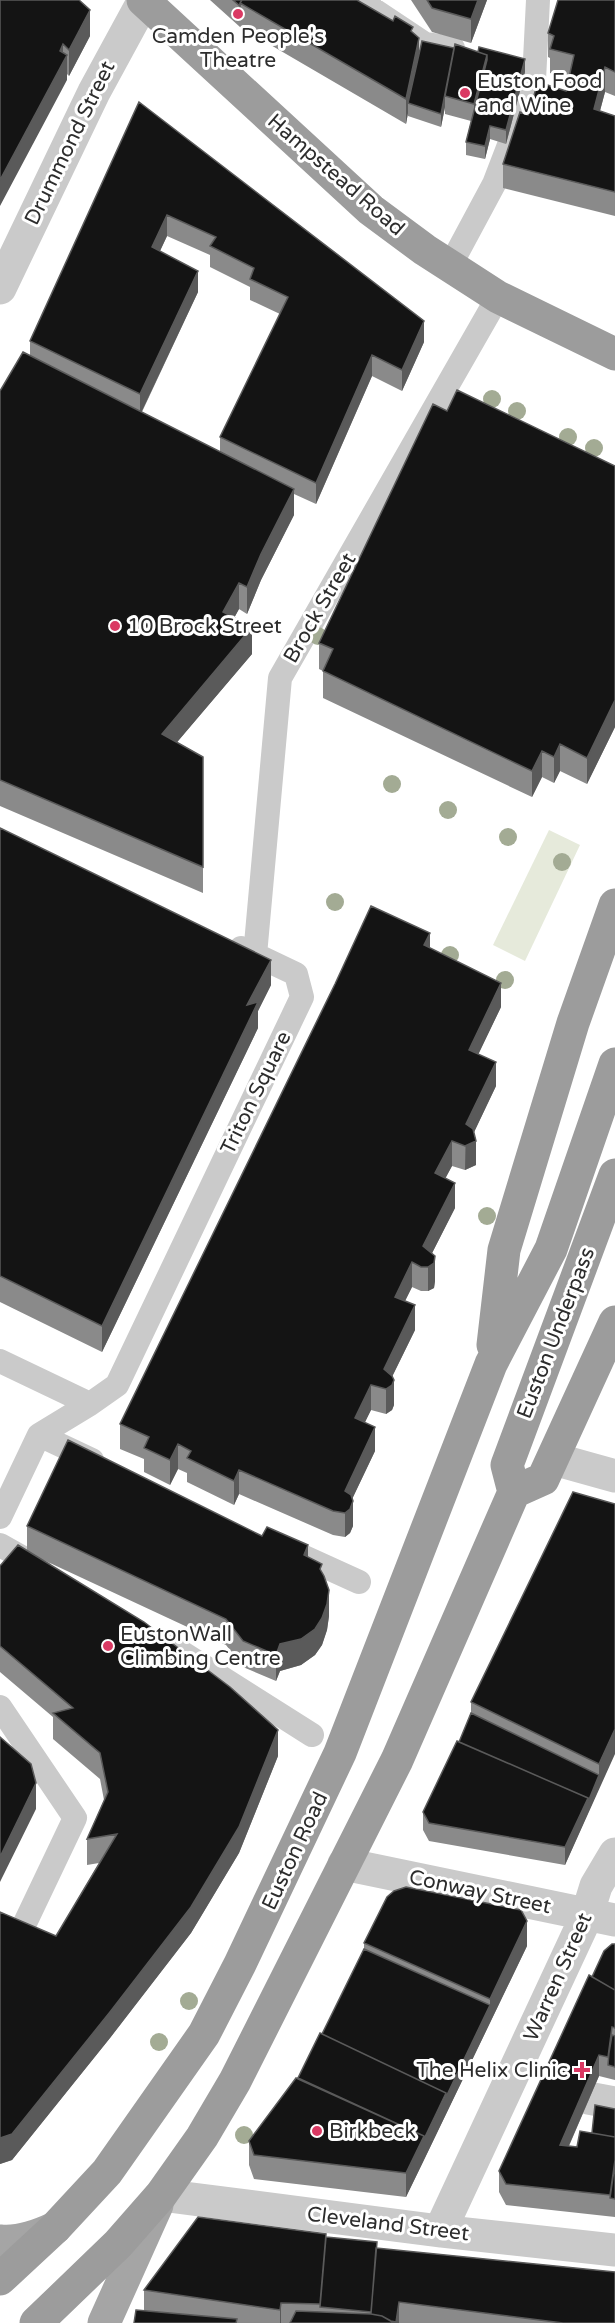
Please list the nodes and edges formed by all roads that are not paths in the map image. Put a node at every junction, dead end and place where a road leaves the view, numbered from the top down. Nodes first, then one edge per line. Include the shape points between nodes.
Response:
1 (144, 0) edge
2 (368, 0) edge
3 (538, 0) edge
4 (478, 52) edge
5 (450, 266) junction
6 (0, 288) edge
7 (498, 297) junction
8 (615, 354) edge
9 (615, 905) edge
10 (225, 941) edge
11 (255, 955) junction
12 (615, 1064) edge
13 (615, 1175) edge
14 (615, 1322) edge
15 (0, 1361) edge
16 (491, 1364) junction
17 (90, 1404) junction
18 (39, 1436) junction
19 (554, 1459) junction
20 (115, 1471) edge
21 (615, 1476) edge
22 (514, 1492) junction
23 (0, 1517) edge
24 (0, 1545) edge
25 (276, 1545) edge
26 (60, 1580) edge
27 (359, 1582) dead end
28 (139, 1626) edge
29 (0, 1707) edge
30 (312, 1735) dead end
31 (615, 1854) edge
32 (344, 1864) junction
33 (601, 1918) edge
34 (25, 1923) edge
35 (161, 2195) junction
36 (55, 2228) junction
37 (440, 2231) junction
38 (0, 2241) edge
39 (615, 2250) edge
40 (0, 2279) edge
41 (36, 2323) edge
42 (104, 2323) edge

1 - 5 highway, Hampstead Road via 371,210
1 - 6 street, Drummond Street via 94,92
2 - 4 street via 371,8 425,44
3 - 5 street via 524,58 534,80 494,184
5 - 7 highway, Hampstead Road
7 - 8 highway, Hampstead Road
7 - 11 street, Brock Street via 280,678
9 - 16 highway via 573,1023 504,1250
10 - 11 street, Triton Square
11 - 17 street, Triton Square via 296,974 302,997 117,1385
12 - 16 highway, Euston Underpass via 551,1249
13 - 22 highway, Euston Underpass via 507,1465
14 - 19 highway
15 - 17 street
16 - 36 highway, Euston Road via 340,1753 240,1964 204,2034 154,2106 107,2172
17 - 18 street
18 - 20 street
18 - 23 street
19 - 21 street
19 - 22 highway via 543,1479
22 - 32 highway via 397,1760
24 - 26 street
25 - 27 street
28 - 30 street
29 - 34 street via 75,1818
31 - 33 street, Warren Street via 596,1886
32 - 33 street, Conway Street
32 - 35 highway via 234,2081 202,2137
33 - 37 street, Warren Street via 530,2075
35 - 37 street, Cleveland Street
35 - 41 highway via 118,2244
35 - 42 main road
36 - 38 main road via 34,2237
36 - 40 highway, Euston Road
37 - 39 street, Cleveland Street

